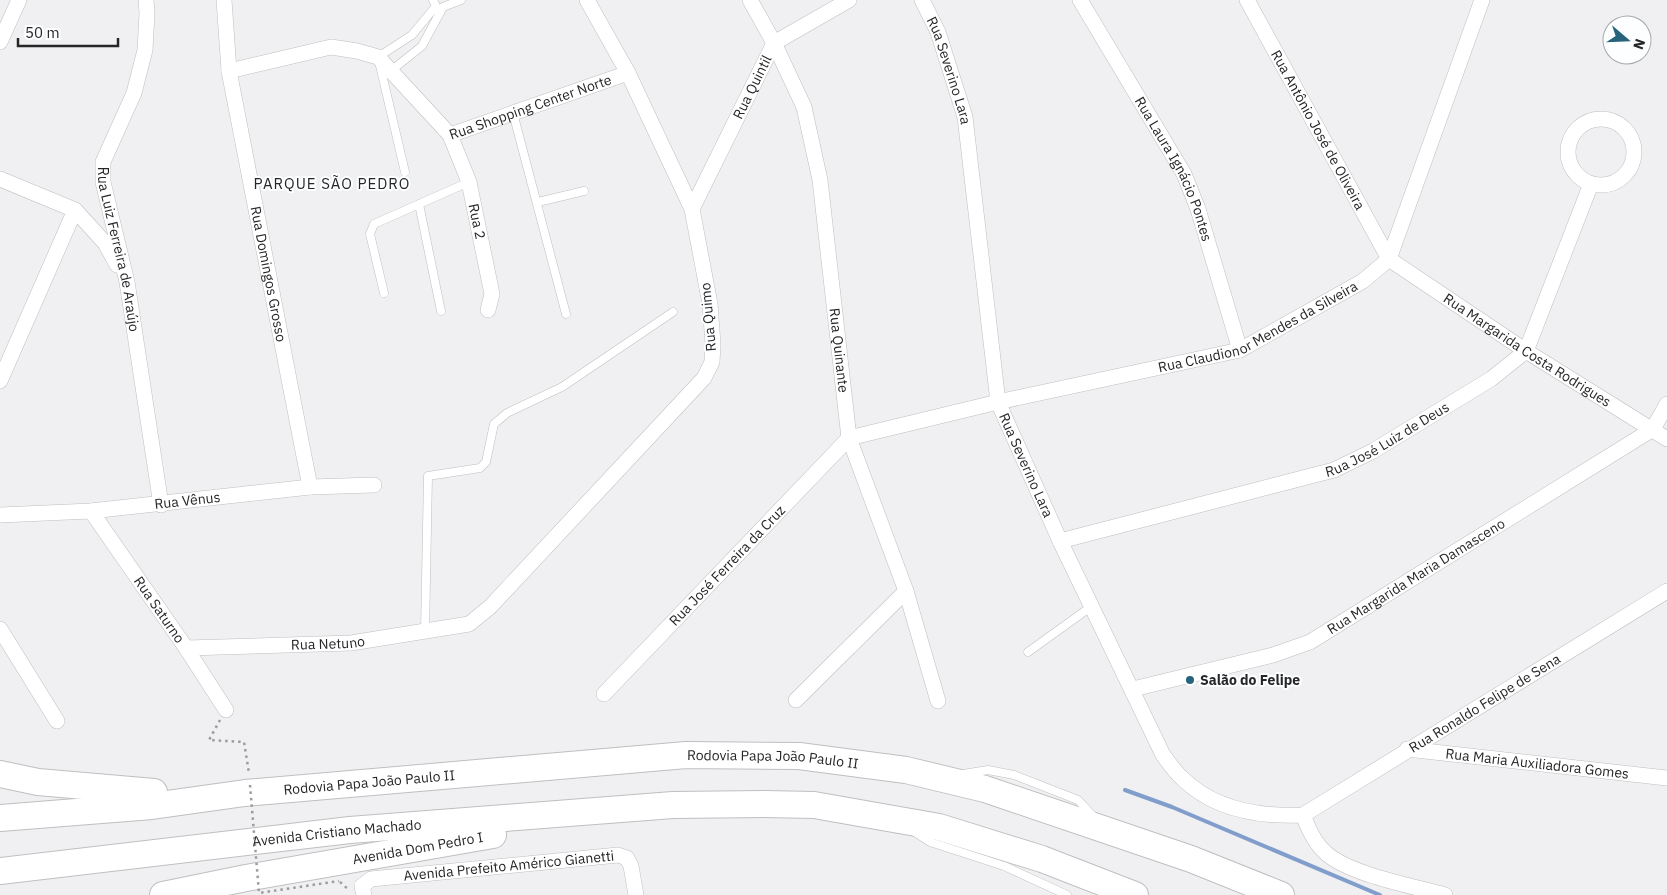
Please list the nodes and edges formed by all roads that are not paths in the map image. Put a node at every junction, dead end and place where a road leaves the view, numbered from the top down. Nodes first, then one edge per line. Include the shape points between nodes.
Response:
1 (19, 0) edge
2 (146, 0) edge
3 (224, 0) edge
4 (433, 0) edge
5 (462, 0) edge
6 (587, 0) edge
7 (750, 0) edge
8 (849, 0) edge
9 (922, 0) edge
10 (1080, 0) edge
11 (1247, 0) edge
12 (1482, 0) edge
13 (412, 35) junction
14 (0, 42) edge
15 (774, 43) junction
16 (422, 46) junction
17 (378, 58) junction
18 (392, 70) junction
19 (229, 71) junction
20 (628, 73) junction
21 (513, 113) junction
22 (450, 135) junction
23 (406, 172) dead end
24 (0, 179) edge
25 (469, 182) junction
26 (1591, 184) junction
27 (584, 191) dead end
28 (538, 202) junction
29 (419, 204) junction
30 (692, 209) junction
31 (75, 210) junction
32 (1389, 259) junction
33 (127, 282) junction
34 (384, 293) dead end
35 (488, 310) dead end
36 (441, 311) dead end
37 (673, 312) dead end
38 (566, 314) dead end
39 (1240, 350) junction
40 (1526, 350) junction
41 (0, 381) edge
42 (998, 402) junction
43 (1667, 404) edge
44 (1653, 429) junction
45 (850, 438) junction
46 (1667, 439) edge
47 (374, 485) dead end
48 (310, 487) junction
49 (161, 505) junction
50 (91, 511) junction
51 (0, 515) edge
52 (1060, 541) junction
53 (906, 591) junction
54 (1667, 591) edge
55 (1092, 606) junction
56 (469, 624) joint
57 (0, 629) edge
58 (426, 632) junction
59 (186, 648) junction
60 (1028, 652) dead end
61 (1133, 690) junction
62 (604, 694) dead end
63 (796, 700) dead end
64 (938, 701) dead end
65 (226, 710) road end
66 (57, 721) dead end
67 (1407, 749) junction
68 (0, 774) edge
69 (1667, 778) edge
70 (248, 786) junction
71 (673, 805) junction
72 (1303, 815) junction
73 (891, 817) junction
74 (0, 818) edge
75 (0, 872) edge
76 (162, 895) edge
77 (364, 895) edge
78 (636, 895) edge
79 (1067, 895) edge
80 (1134, 895) edge
81 (1281, 895) edge
82 (1445, 895) edge

1 - 14 street
2 - 33 street, Rua Luiz Ferreira de Araújo via 145,50 134,94 103,162 103,182
3 - 19 street, Rua Domingos Grosso
4 - 13 lane via 436,6
5 - 16 lane via 443,7
6 - 20 street, Rua Quimo
7 - 15 street, Rua Quinante
8 - 15 street, Rua Quintil
9 - 42 street, Rua Severino Lara via 938,32 964,117
10 - 39 street, Rua Laura Ignácio Pontes via 1184,174 1198,209
11 - 32 street, Rua Antônio José de Oliveira
12 - 32 street
13 - 16 lane
13 - 17 lane
15 - 30 street, Rua Quintil
15 - 45 street, Rua Quinante via 804,108 820,180
16 - 18 lane
17 - 18 street, Rua Shopping Center Norte
17 - 19 street, Rua Shopping Center Norte via 331,47
17 - 23 lane
18 - 22 street, Rua Shopping Center Norte
19 - 48 street, Rua Domingos Grosso
20 - 21 street, Rua Shopping Center Norte
20 - 30 street, Rua Quimo
21 - 22 street, Rua Shopping Center Norte
21 - 28 lane
22 - 25 street, Rua 2
24 - 31 street
25 - 29 lane
25 - 35 street, Rua 2 via 492,294
26 - 26 street via 1611,184 1621,179 1633,162 1634,152 1628,132 1610,119 1588,121 1571,136 1568,159 1572,170
26 - 40 street, Rua José Luiz de Deus
27 - 28 lane
28 - 38 lane
29 - 34 lane via 374,224 370,234
29 - 36 lane
30 - 56 street, Rua Quimo via 710,304 713,344 712,362 704,378 490,607
31 - 33 street via 105,243
31 - 41 street
32 - 39 street, Rua Claudionor Mendes da Silveira via 1363,281
32 - 40 street, Rua Margarida Costa Rodrigues
33 - 49 street, Rua Luiz Ferreira de Araújo
37 - 58 lane via 562,387 507,413 494,424 486,462 480,468 428,476
39 - 42 street, Rua Claudionor Mendes da Silveira
40 - 44 street, Rua Margarida Costa Rodrigues
40 - 52 street, Rua José Luiz de Deus via 1491,379 1373,451 1334,470
42 - 45 street, Rua Claudionor Mendes da Silveira
42 - 52 street, Rua Severino Lara
43 - 44 street, Rua Margarida Maria Damasceno
44 - 46 street, Rua Margarida Costa Rodrigues
44 - 61 street, Rua Margarida Maria Damasceno via 1310,642 1273,656
45 - 53 street, Rua Quinante
45 - 62 street, Rua José Ferreira da Cruz
47 - 48 street, Rua Vênus
48 - 49 street, Rua Vênus
49 - 50 street, Rua Vênus
50 - 51 street, Rua Vênus
50 - 59 street, Rua Saturno
52 - 55 street, Rua Severino Lara
53 - 63 street
53 - 64 street, Rua Quinante
54 - 67 street, Rua Ronaldo Felipe de Sena
55 - 60 lane
55 - 61 street, Rua Severino Lara
56 - 58 street, Rua Netuno
57 - 66 street
58 - 59 street, Rua Netuno via 351,643
59 - 65 street, Rua Saturno
61 - 72 street, Rua Severino Lara via 1163,755 1182,779 1203,794 1246,812 1274,817
67 - 69 street, Rua Maria Auxiliadora Gomes
67 - 72 street, Rua Ronaldo Felipe de Sena
68 - 70 highway via 38,782 134,792
70 - 74 highway via 152,806
70 - 81 highway, Rodovia Papa João Paulo II via 686,755 799,756 906,770 985,790 1190,859
71 - 73 highway via 814,805
71 - 75 highway, Avenida Cristiano Machado via 350,830
71 - 76 highway, Avenida Dom Pedro I via 632,820 476,837
72 - 82 street via 1310,834 1328,855 1357,870
73 - 79 lane via 930,842 1004,866
73 - 80 highway via 939,827 1042,859
77 - 78 street, Avenida Prefeito Américo Gianetti via 362,886 371,879 618,855 627,858 631,866

